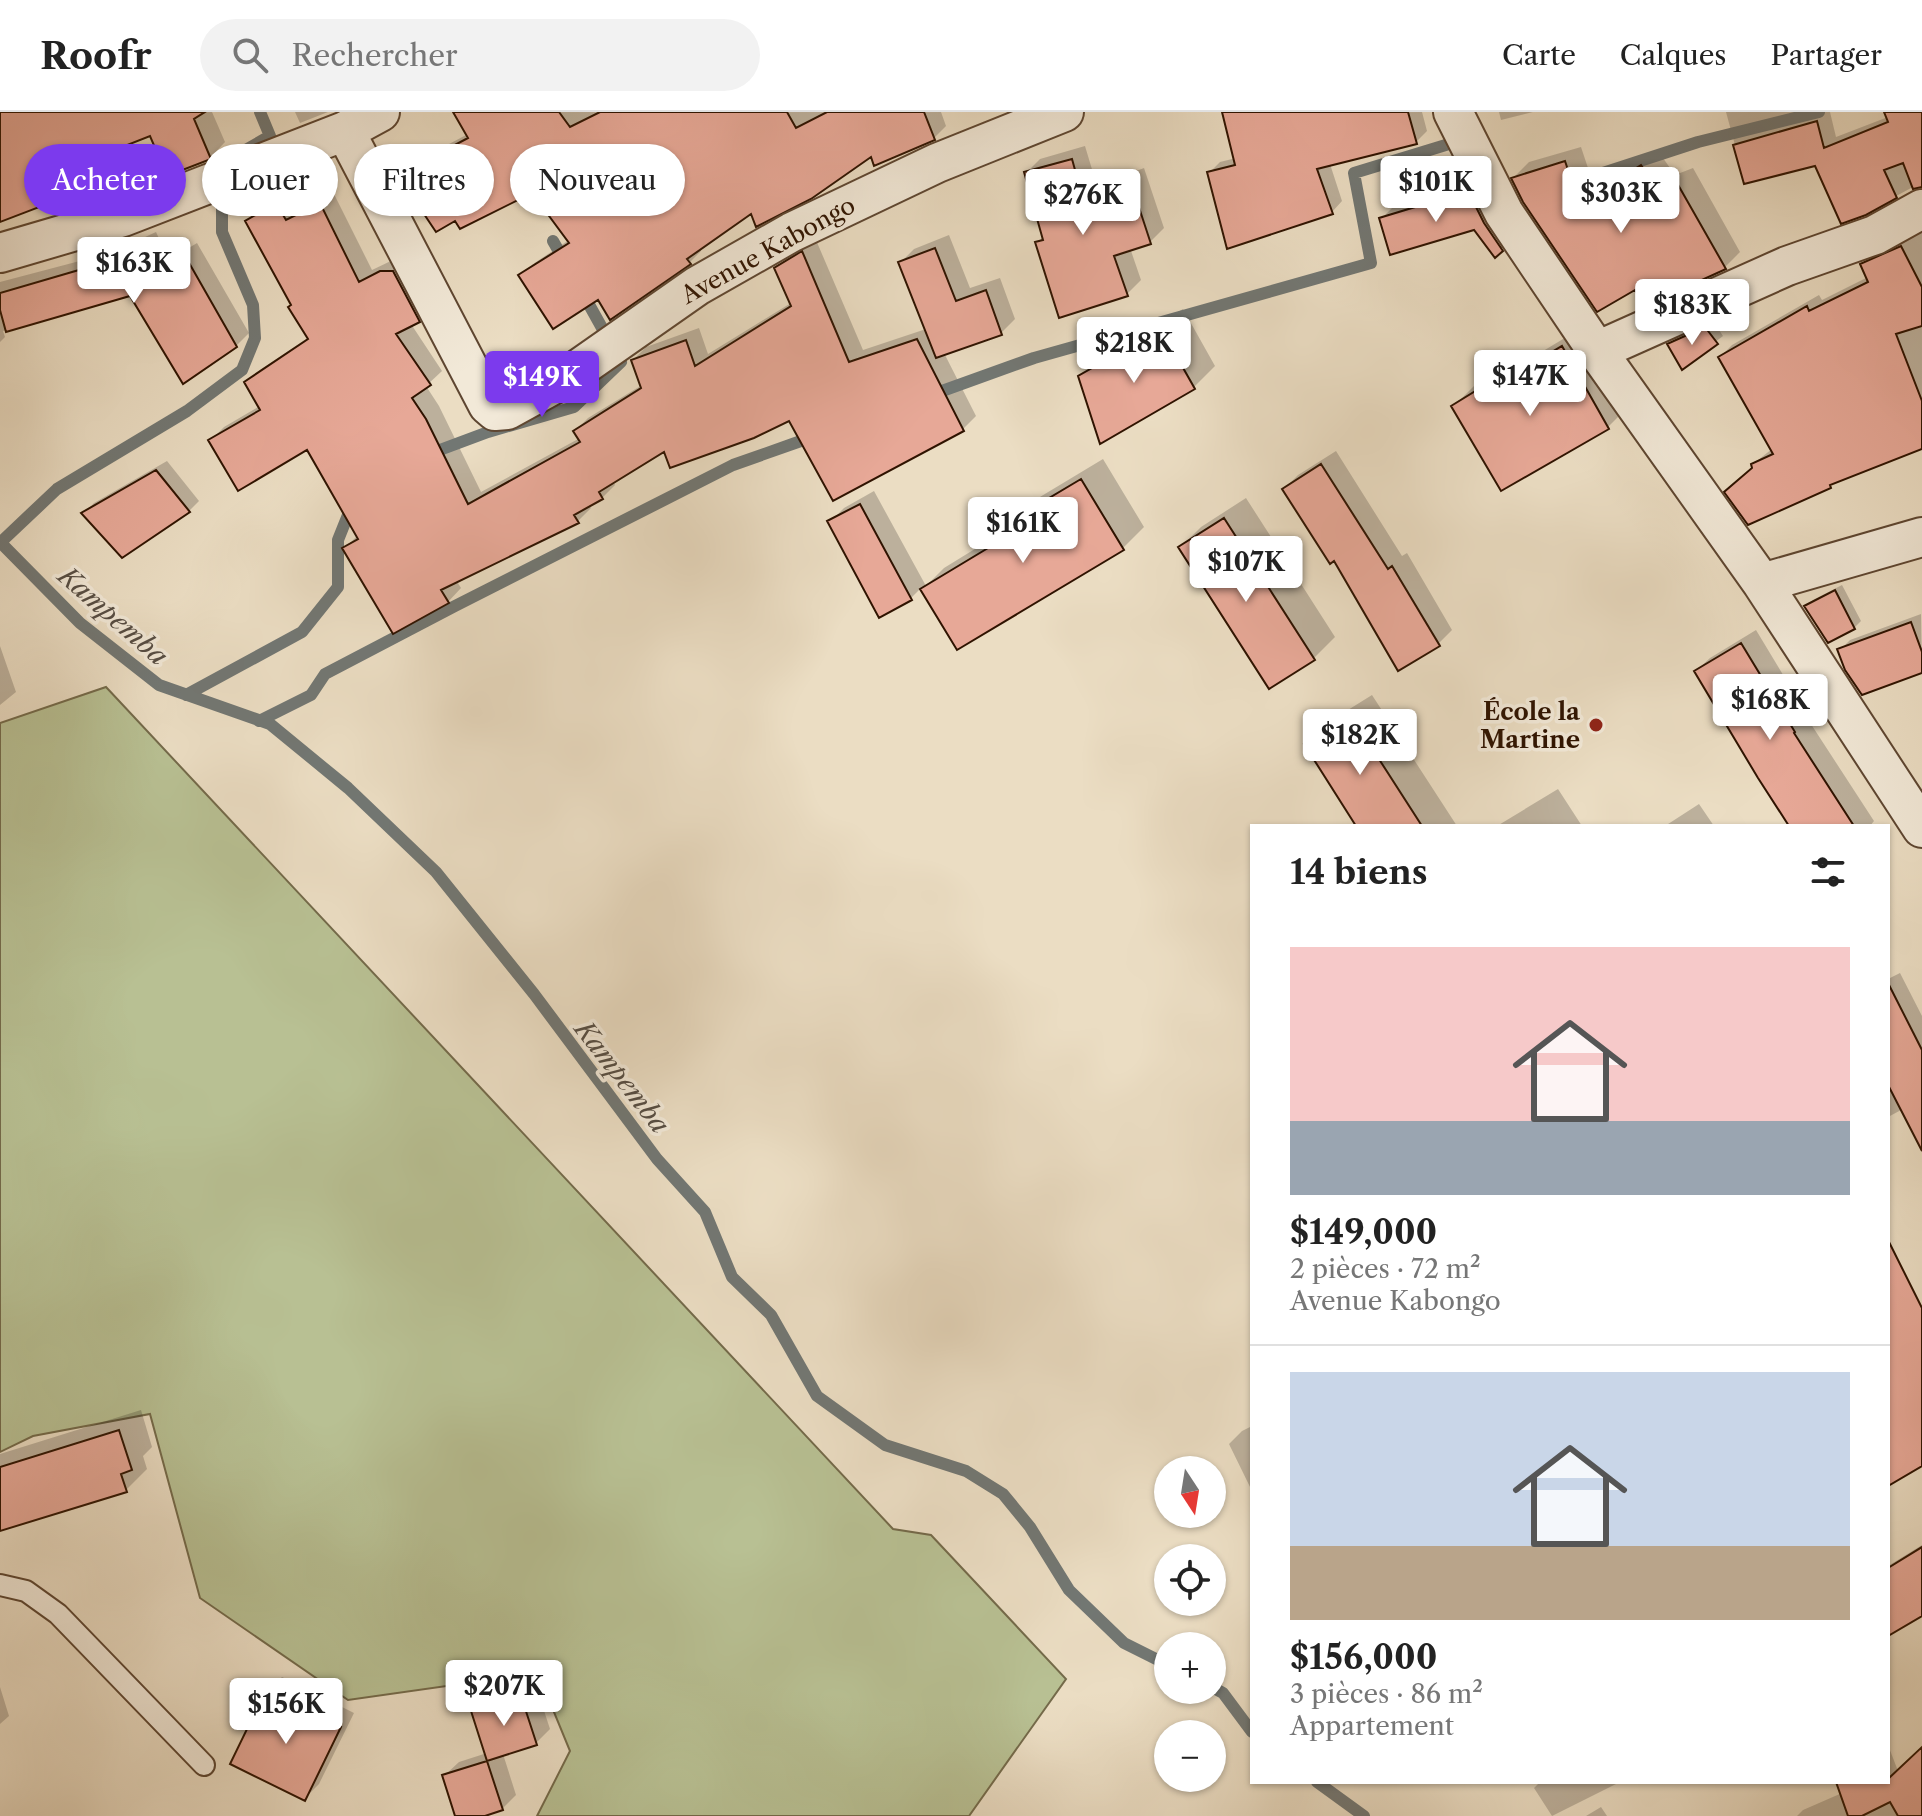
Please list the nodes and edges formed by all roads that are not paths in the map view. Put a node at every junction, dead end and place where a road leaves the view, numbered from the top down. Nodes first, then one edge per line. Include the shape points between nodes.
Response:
1 (380, 112) edge
2 (1064, 112) edge
3 (1453, 112) edge
4 (345, 131) junction
5 (1922, 209) edge
6 (0, 253) edge
7 (1597, 351) junction
8 (1922, 537) edge
9 (1762, 583) junction
10 (1922, 828) edge
11 (0, 1585) edge
12 (204, 1765) dead end

1 - 4 street
2 - 4 street, Avenue Kabongo via 937,163 792,232 697,286 567,377 507,410 495,411
3 - 7 street via 1504,213
4 - 6 street via 123,217
5 - 7 street via 1875,235 1787,266
7 - 9 street
8 - 9 street
9 - 10 street
11 - 12 lane via 26,1591 58,1614

